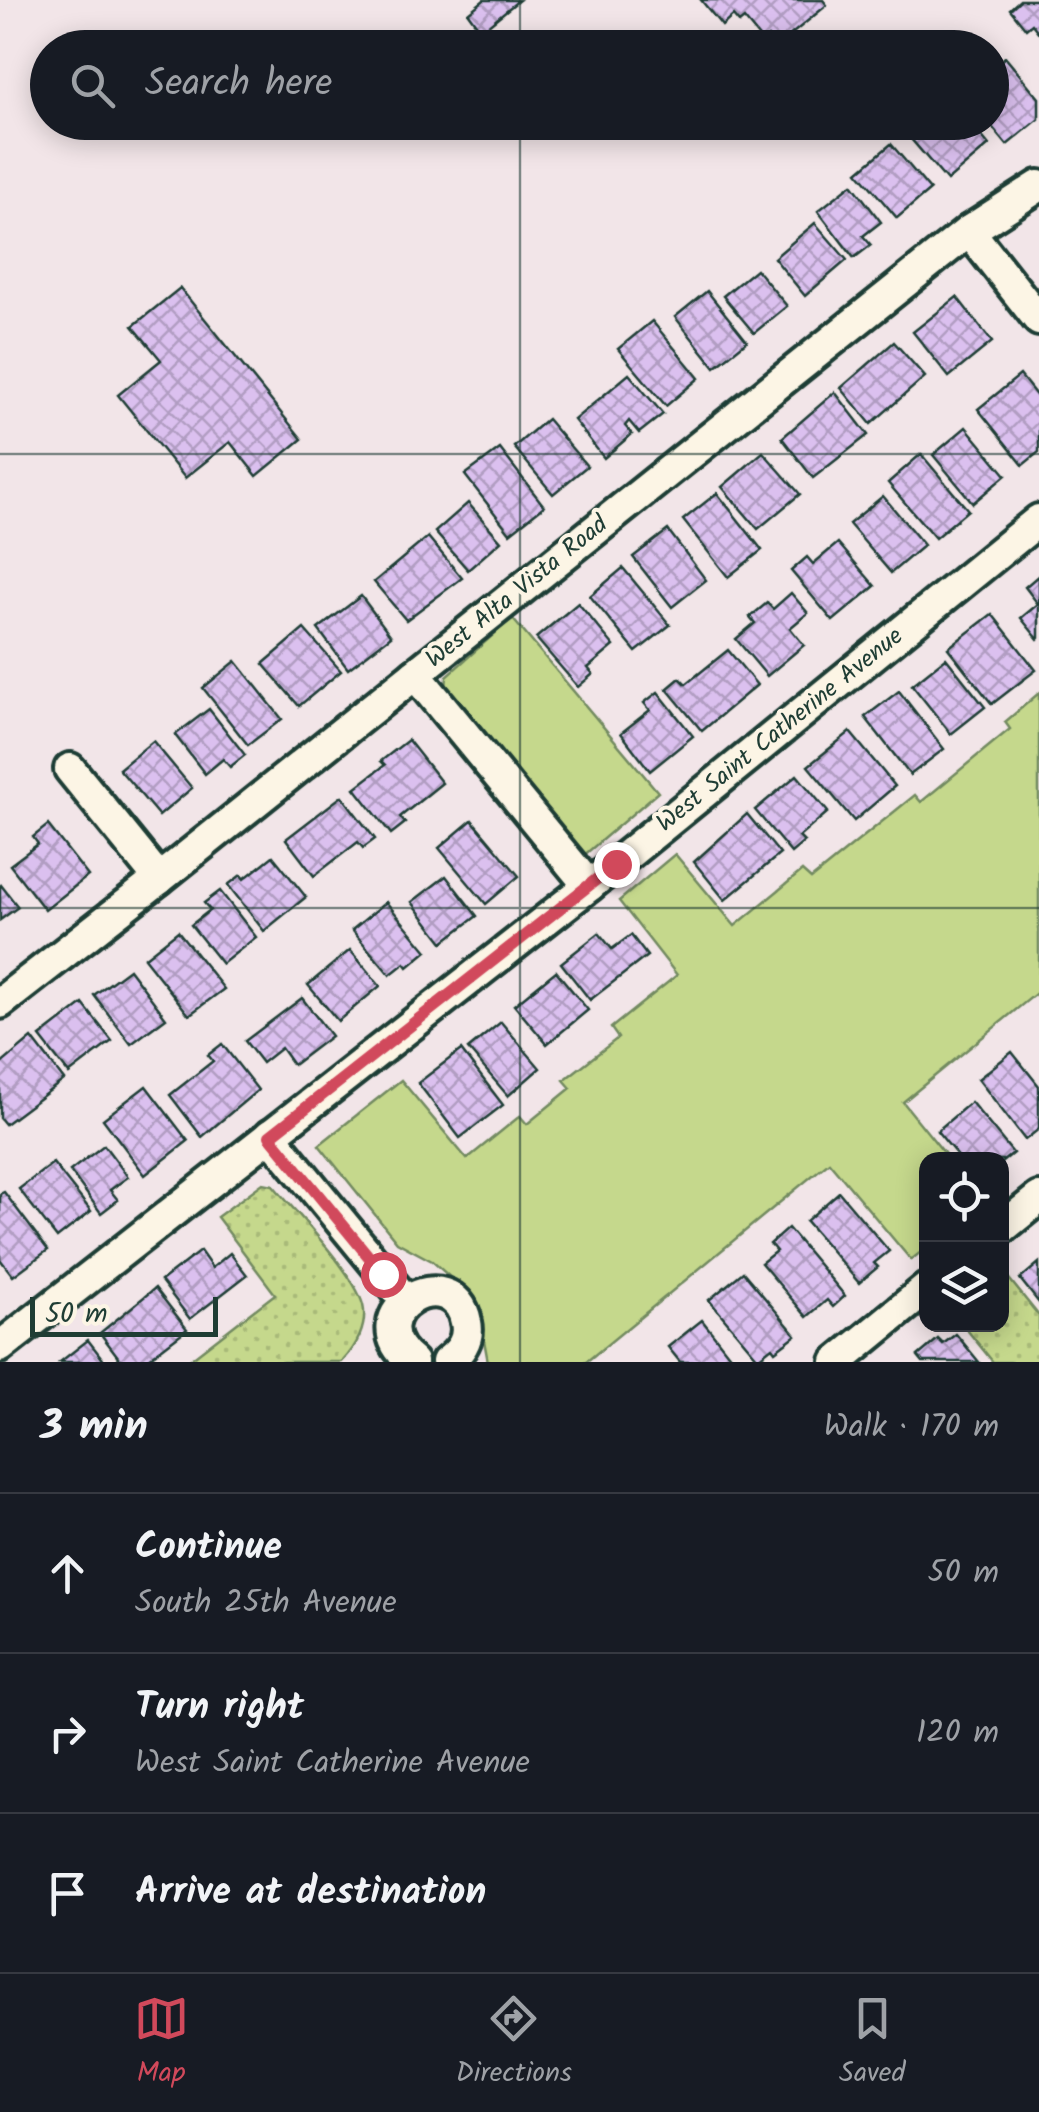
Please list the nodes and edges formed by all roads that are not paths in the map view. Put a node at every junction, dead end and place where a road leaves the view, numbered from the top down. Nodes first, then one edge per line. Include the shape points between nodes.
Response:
1 (1039, 186) edge
2 (969, 230) junction
3 (1039, 320) edge
4 (1039, 520) edge
5 (415, 674) junction
6 (70, 769) dead end
7 (159, 879) junction
8 (589, 886) junction
9 (0, 1003) edge
10 (270, 1136) junction
11 (1039, 1198) edge
12 (1009, 1222) edge
13 (919, 1295) edge
14 (406, 1301) junction
15 (0, 1347) edge
16 (401, 1359) edge
17 (450, 1361) edge
18 (837, 1362) edge

1 - 2 street, West Alta Vista Road
2 - 3 street
2 - 5 street, West Alta Vista Road
4 - 8 street, West Saint Catherine Avenue
5 - 7 street, West Alta Vista Road
5 - 8 street
6 - 7 street
7 - 9 street, West Alta Vista Road
8 - 10 street, West Saint Catherine Avenue
10 - 14 street
10 - 15 street, West Saint Catherine Avenue
11 - 12 street
13 - 18 street
14 - 16 street via 393,1326
14 - 17 street via 433,1292 458,1304 468,1332

